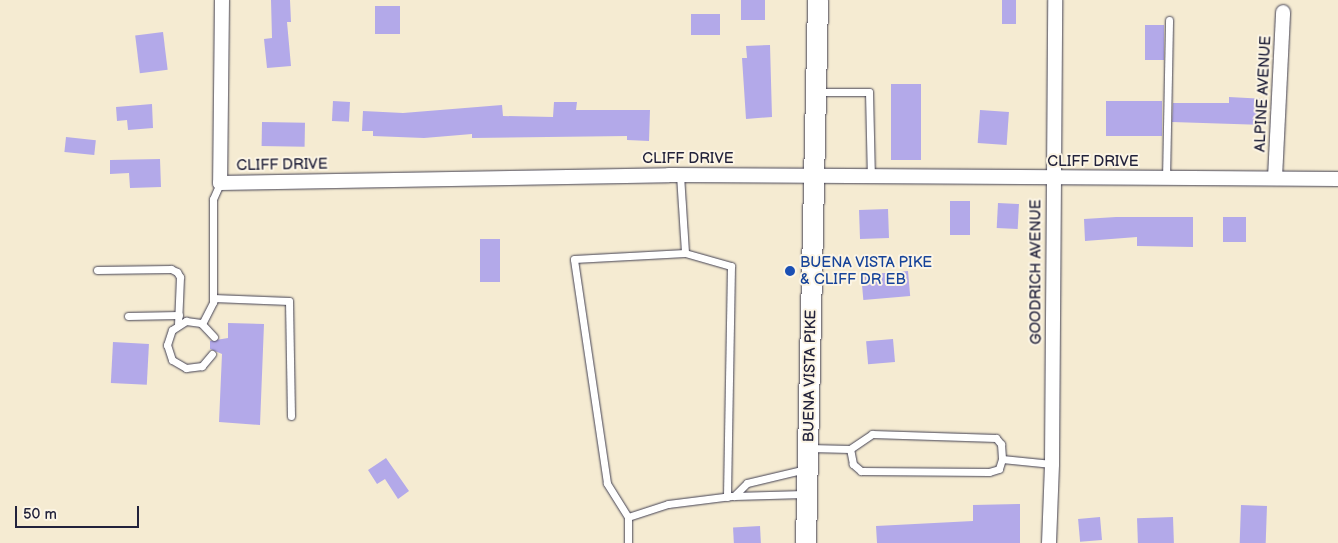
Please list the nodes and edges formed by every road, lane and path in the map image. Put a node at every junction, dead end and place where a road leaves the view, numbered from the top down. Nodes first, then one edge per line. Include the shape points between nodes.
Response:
1 (222, 0) edge
2 (818, 0) edge
3 (1055, 0) edge
4 (1283, 12) dead end
5 (1169, 20) dead end
6 (818, 92) junction
7 (680, 175) junction
8 (814, 177) junction
9 (871, 178) junction
10 (1052, 178) junction
11 (1166, 178) junction
12 (1275, 178) junction
13 (1338, 179) edge
14 (220, 182) junction
15 (685, 253) junction
16 (97, 270) dead end
17 (213, 298) junction
18 (178, 315) junction
19 (128, 316) dead end
20 (178, 324) junction
21 (202, 324) junction
22 (214, 337) dead end
23 (212, 354) dead end
24 (291, 416) dead end
25 (809, 448) junction
26 (850, 449) junction
27 (1002, 459) junction
28 (1052, 464) junction
29 (808, 468) junction
30 (807, 494) junction
31 (731, 497) junction
32 (628, 517) junction
33 (628, 543) edge
34 (806, 543) edge
35 (1049, 543) edge

1 - 14 street, CLIFF DRIVE
2 - 6 main road, BUENA VISTA PIKE
3 - 10 street, GOODRICH AVENUE
4 - 12 street, ALPINE AVENUE
5 - 11 lane
6 - 8 main road, BUENA VISTA PIKE
6 - 9 lane via 869,92
7 - 8 street, CLIFF DRIVE
7 - 14 street, CLIFF DRIVE
7 - 15 lane
8 - 9 street, CLIFF DRIVE
8 - 25 main road, BUENA VISTA PIKE
9 - 10 street, CLIFF DRIVE
10 - 11 street, CLIFF DRIVE
10 - 28 street, GOODRICH AVENUE
11 - 12 street, CLIFF DRIVE
12 - 13 street, CLIFF DRIVE
14 - 17 lane via 213,198
15 - 31 lane via 731,266
15 - 32 lane via 574,259 607,483
16 - 18 lane via 171,269 180,277
17 - 21 lane
17 - 24 lane via 289,301
18 - 19 lane
18 - 20 lane
20 - 21 lane via 194,321
20 - 23 lane via 168,337 172,360 178,365 194,368 209,360
21 - 22 lane
25 - 26 lane
25 - 29 main road, BUENA VISTA PIKE
26 - 27 lane via 872,434 996,438 1001,444
26 - 27 lane via 853,464 861,471 989,472 999,469
27 - 28 lane
28 - 35 street, GOODRICH AVENUE
29 - 30 main road, BUENA VISTA PIKE
29 - 31 lane via 747,483
30 - 31 lane
30 - 34 main road, BUENA VISTA PIKE
31 - 32 lane via 668,504
32 - 33 lane

